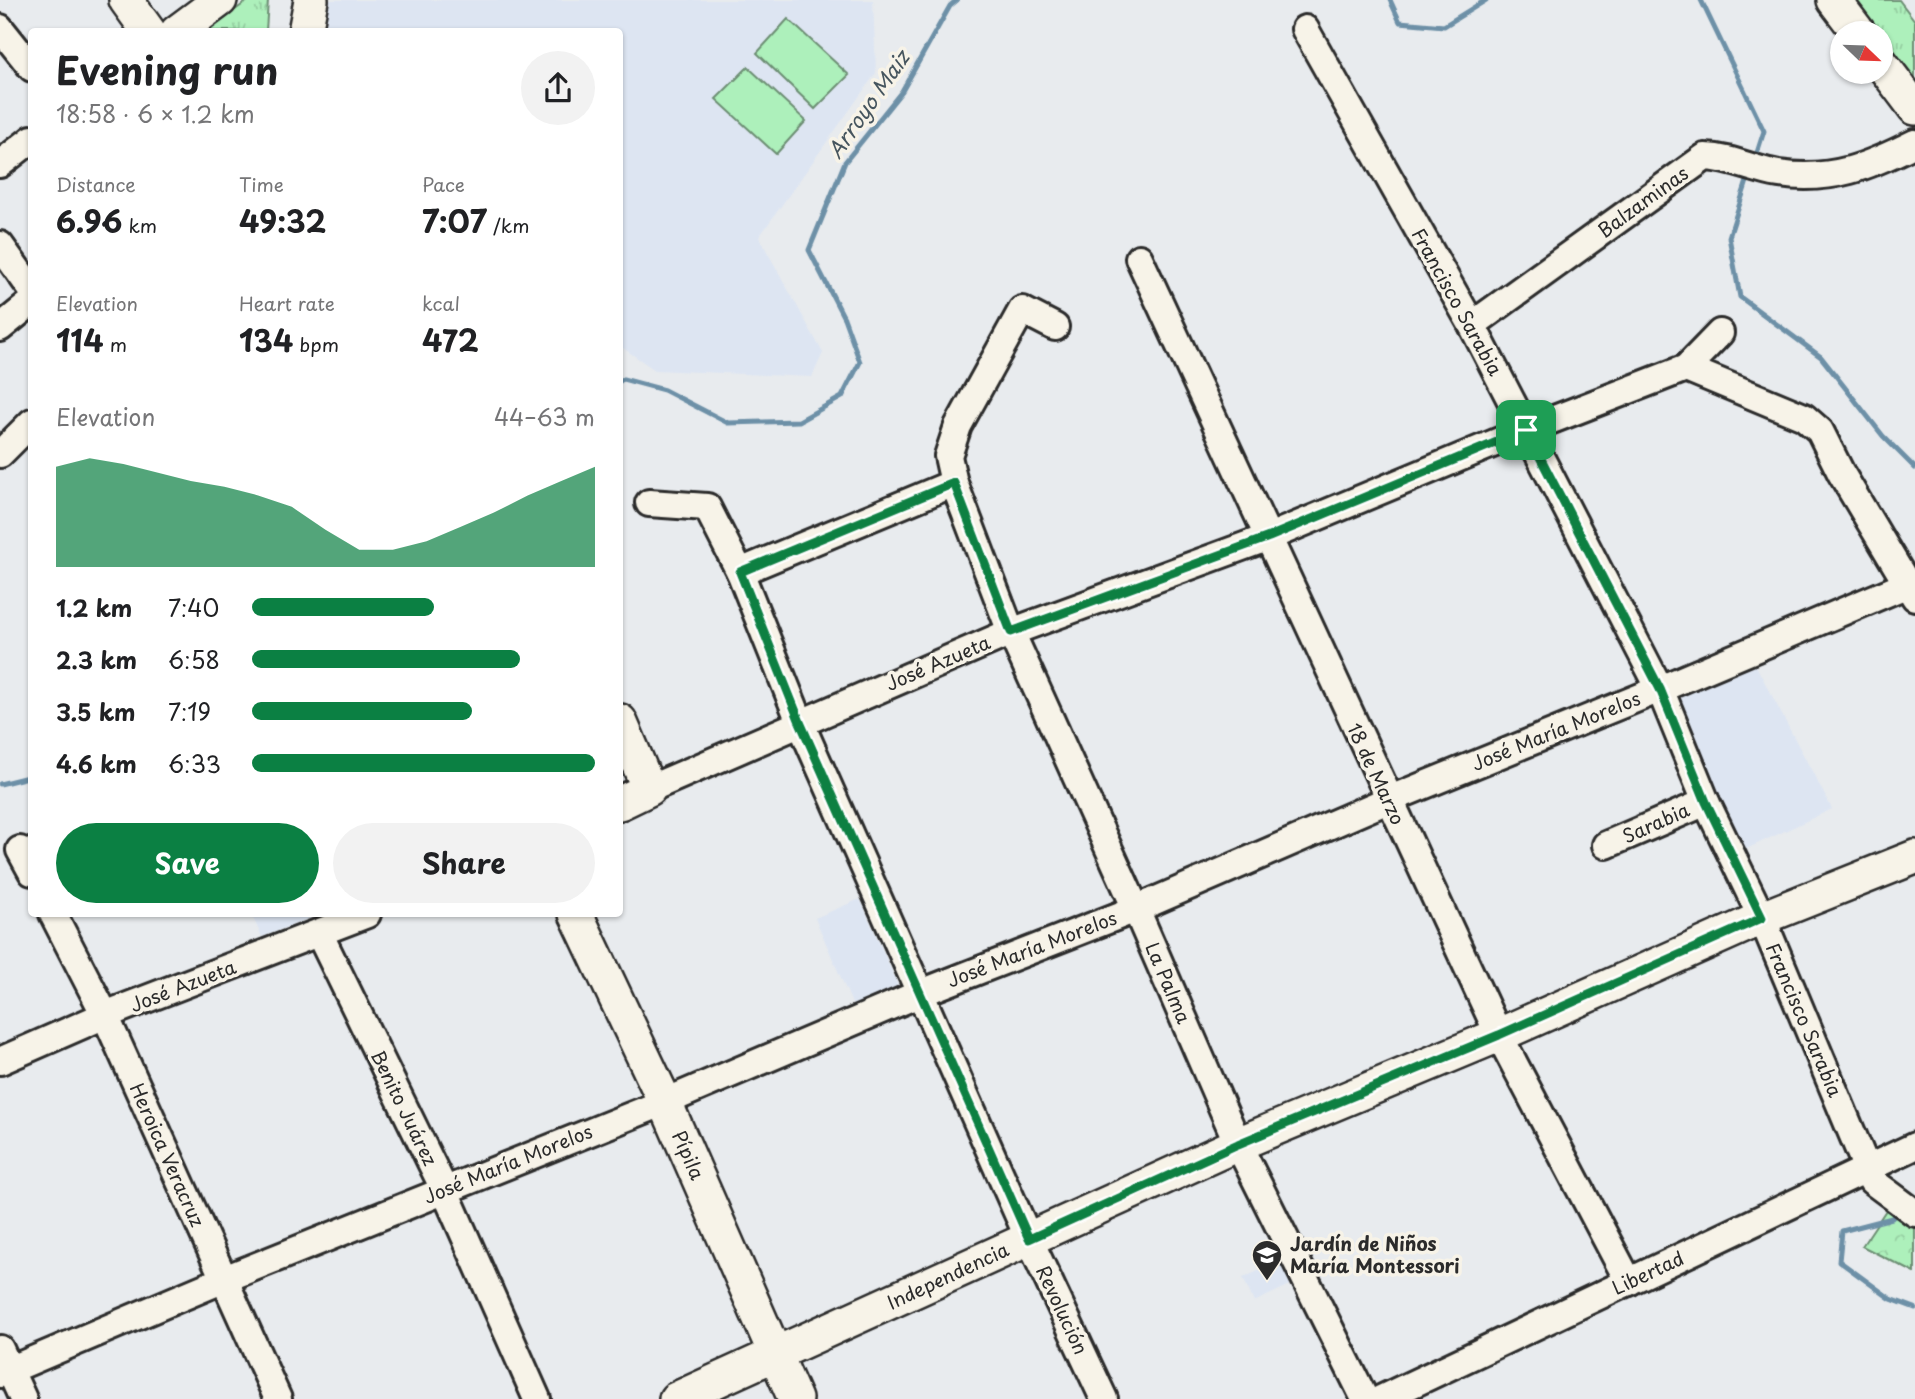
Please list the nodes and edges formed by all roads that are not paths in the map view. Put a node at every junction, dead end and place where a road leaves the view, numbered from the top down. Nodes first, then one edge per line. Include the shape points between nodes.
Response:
1 (126, 0) edge
2 (311, 0) edge
3 (1834, 0) edge
4 (1850, 21) edge
5 (0, 27) edge
6 (146, 28) edge
7 (306, 28) edge
8 (1305, 29) dead end
9 (28, 63) edge
10 (1894, 80) edge
11 (1915, 108) edge
12 (28, 142) edge
13 (1915, 143) edge
14 (0, 164) edge
15 (0, 245) edge
16 (1139, 258) dead end
17 (28, 285) edge
18 (28, 291) edge
19 (1472, 325) junction
20 (1055, 327) dead end
21 (0, 328) edge
22 (1720, 334) dead end
23 (1686, 368) junction
24 (28, 426) edge
25 (1526, 430) junction
26 (0, 454) edge
27 (954, 483) junction
28 (649, 503) dead end
29 (1269, 537) junction
30 (740, 572) junction
31 (1911, 591) edge
32 (1011, 632) junction
33 (1660, 689) junction
34 (800, 722) junction
35 (623, 728) edge
36 (649, 789) junction
37 (1388, 800) junction
38 (623, 802) edge
39 (1706, 802) junction
40 (1606, 845) dead end
41 (1915, 857) edge
42 (1136, 909) junction
43 (55, 917) edge
44 (359, 917) edge
45 (577, 917) edge
46 (1762, 918) junction
47 (319, 933) junction
48 (921, 993) junction
49 (105, 1015) junction
50 (1499, 1035) junction
51 (0, 1061) edge
52 (665, 1102) junction
53 (1238, 1144) junction
54 (1915, 1146) edge
55 (1869, 1176) junction
56 (444, 1189) junction
57 (1915, 1213) edge
58 (1029, 1239) junction
59 (222, 1280) junction
60 (1629, 1282) junction
61 (776, 1354) junction
62 (3, 1365) edge
63 (23, 1399) edge
64 (278, 1399) edge
65 (537, 1399) edge
66 (676, 1399) edge
67 (795, 1399) edge
68 (1104, 1399) edge
69 (1365, 1399) edge
70 (1381, 1399) edge

1 - 6 main road
2 - 7 main road
3 - 4 main road
5 - 9 street
8 - 19 street, Francisco Sarabia
10 - 11 main road
12 - 14 street
13 - 19 street, Balzaminas via 1832,176 1779,174 1725,158 1705,158
15 - 17 street
16 - 29 street, 18 de Marzo
18 - 21 street
19 - 25 street, Francisco Sarabia
20 - 27 street, La Palma via 1022,310 958,426 948,456
22 - 23 street, José Azueta
23 - 25 street, José Azueta
23 - 31 street via 1804,417 1821,431
24 - 26 street
25 - 29 street, José Azueta
25 - 33 street, Francisco Sarabia
27 - 30 street
27 - 32 street, La Palma
28 - 30 street, Revolución via 707,507
29 - 32 street, José Azueta
29 - 37 street, 18 de Marzo
30 - 34 street, Revolución
31 - 33 street, José María Morelos
32 - 34 street, José Azueta
32 - 42 street, La Palma
33 - 37 street, José María Morelos
33 - 39 street, Francisco Sarabia
34 - 36 street, José Azueta
34 - 48 street, Revolución
35 - 36 main road
36 - 38 main road, José Azueta
37 - 42 street, José María Morelos
37 - 50 street, 18 de Marzo
39 - 40 street, Sarabia
39 - 46 street, Francisco Sarabia
41 - 46 main road, Independencia
42 - 48 street, José María Morelos
42 - 53 street, La Palma
43 - 49 street, Heroica Veracruz
44 - 47 street, José Azueta
45 - 52 main road, Pípila
46 - 50 main road, Independencia
46 - 55 street, Francisco Sarabia
47 - 49 street, José Azueta
47 - 56 street, Benito Juárez
48 - 52 street, José María Morelos
48 - 58 street, Revolución
49 - 51 street, José Azueta
49 - 59 street, Heroica Veracruz
50 - 53 main road, Independencia
50 - 60 street, 18 de Marzo
52 - 56 street, José María Morelos
52 - 61 main road, Pípila
53 - 58 main road, Independencia
53 - 69 street, La Palma
54 - 55 street, Libertad
55 - 57 street
55 - 60 street, Libertad
56 - 59 street, José María Morelos
56 - 65 street, Benito Juárez
58 - 61 main road, Independencia
58 - 68 street, Revolución
59 - 62 street, José María Morelos
59 - 64 street, Heroica Veracruz
60 - 70 street, Libertad
61 - 66 main road, Independencia
61 - 67 main road, Pípila
62 - 63 street

